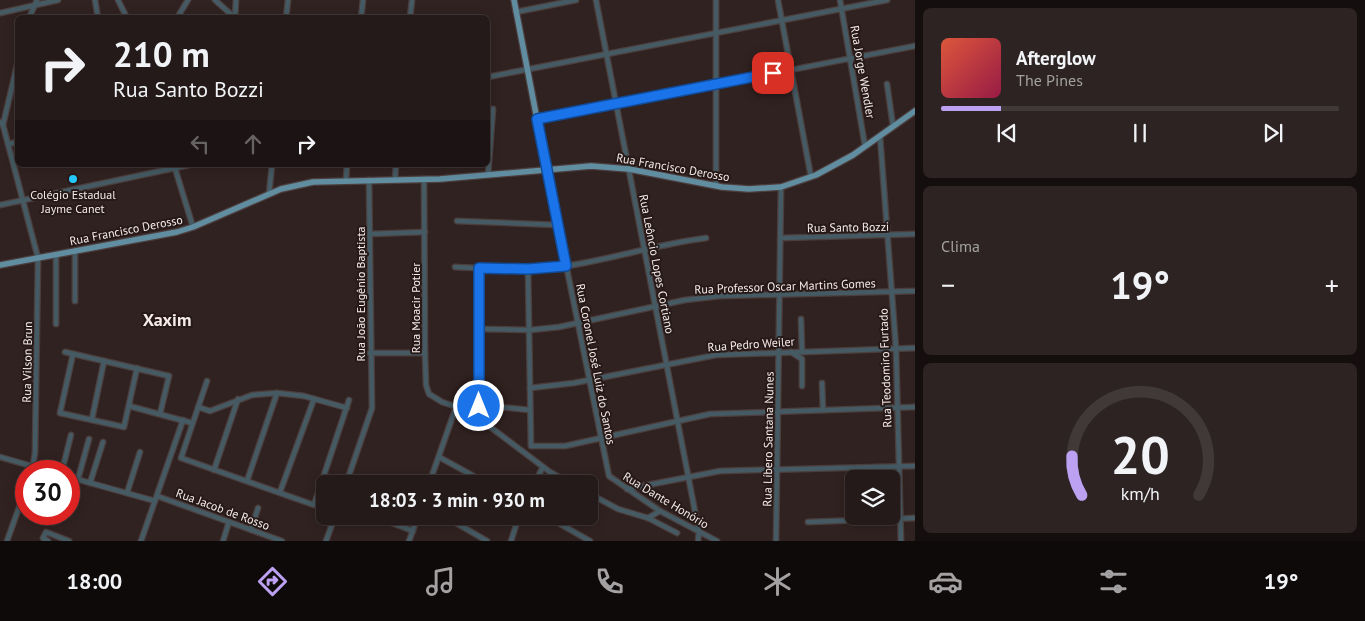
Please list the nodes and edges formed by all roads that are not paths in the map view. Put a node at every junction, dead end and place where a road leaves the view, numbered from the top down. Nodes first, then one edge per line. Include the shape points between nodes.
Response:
1 (36, 0) edge
2 (58, 0) edge
3 (95, 0) edge
4 (118, 0) edge
5 (188, 0) edge
6 (215, 0) edge
7 (236, 0) edge
8 (288, 0) edge
9 (363, 0) edge
10 (412, 0) edge
11 (514, 0) edge
12 (576, 0) edge
13 (596, 0) edge
14 (716, 0) edge
15 (778, 0) edge
16 (840, 0) edge
17 (887, 0) edge
18 (33, 7) junction
19 (842, 9) junction
20 (516, 12) junction
21 (0, 13) edge
22 (30, 15) edge
23 (98, 15) edge
24 (126, 15) edge
25 (179, 15) edge
26 (233, 15) edge
27 (235, 15) edge
28 (286, 15) edge
29 (361, 15) edge
30 (410, 15) edge
31 (782, 19) junction
32 (716, 33) junction
33 (915, 46) edge
34 (606, 54) junction
35 (850, 58) junction
36 (528, 69) junction
37 (792, 70) junction
38 (15, 72) edge
39 (490, 77) edge
40 (716, 84) junction
41 (887, 84) dead end
42 (15, 88) edge
43 (10, 89) junction
44 (616, 104) junction
45 (493, 109) dead end
46 (915, 111) edge
47 (537, 119) junction
48 (1, 124) edge
49 (893, 126) junction
50 (880, 136) junction
51 (15, 143) edge
52 (8, 144) junction
53 (865, 146) junction
54 (490, 149) edge
55 (175, 167) edge
56 (272, 167) edge
57 (347, 167) edge
58 (396, 167) edge
59 (489, 167) edge
60 (629, 169) junction
61 (547, 171) junction
62 (488, 175) junction
63 (811, 177) junction
64 (424, 179) junction
65 (346, 180) junction
66 (369, 180) junction
67 (395, 180) junction
68 (716, 186) junction
69 (781, 187) junction
70 (270, 194) junction
71 (24, 198) junction
72 (0, 204) edge
73 (458, 221) dead end
74 (558, 225) junction
75 (194, 227) junction
76 (425, 232) junction
77 (370, 234) junction
78 (915, 234) edge
79 (887, 236) junction
80 (706, 238) dead end
81 (781, 238) junction
82 (644, 248) junction
83 (75, 251) junction
84 (56, 254) junction
85 (38, 258) junction
86 (0, 265) edge
87 (566, 266) junction
88 (455, 267) dead end
89 (479, 268) junction
90 (528, 269) junction
91 (915, 291) edge
92 (892, 292) junction
93 (780, 294) junction
94 (75, 301) dead end
95 (655, 307) junction
96 (801, 319) dead end
97 (577, 323) junction
98 (56, 324) dead end
99 (479, 329) junction
100 (530, 330) junction
101 (896, 348) junction
102 (915, 348) edge
103 (802, 351) junction
104 (65, 352) dead end
105 (779, 352) junction
106 (791, 352) junction
107 (73, 354) junction
108 (370, 354) junction
109 (425, 354) junction
110 (104, 361) junction
111 (666, 364) junction
112 (137, 368) junction
113 (588, 379) junction
114 (207, 381) dead end
115 (822, 383) dead end
116 (802, 386) dead end
117 (530, 388) junction
118 (277, 393) junction
119 (304, 396) junction
120 (314, 398) junction
121 (238, 400) junction
122 (349, 400) dead end
123 (227, 404) junction
124 (129, 406) junction
125 (479, 406) junction
126 (198, 407) junction
127 (311, 407) junction
128 (456, 407) junction
129 (915, 407) edge
130 (347, 408) junction
131 (898, 408) junction
132 (234, 410) junction
133 (530, 410) junction
134 (823, 410) junction
135 (469, 411) junction
136 (778, 411) junction
137 (160, 414) junction
138 (92, 419) junction
139 (183, 420) junction
140 (677, 420) junction
141 (192, 423) junction
142 (71, 435) dead end
143 (178, 436) junction
144 (600, 437) junction
145 (89, 439) dead end
146 (187, 439) junction
147 (103, 442) dead end
148 (140, 452) dead end
149 (171, 456) junction
150 (0, 457) edge
151 (439, 457) junction
152 (181, 458) junction
153 (33, 460) edge
154 (65, 460) edge
155 (15, 462) edge
156 (543, 466) junction
157 (899, 466) junction
158 (915, 466) edge
159 (778, 469) junction
160 (214, 470) junction
161 (80, 472) edge
162 (608, 473) joint
163 (349, 475) edge
164 (432, 475) edge
165 (472, 475) edge
166 (538, 475) edge
167 (558, 475) edge
168 (688, 477) junction
169 (80, 480) edge
170 (247, 481) junction
171 (90, 483) junction
172 (627, 488) junction
173 (280, 492) junction
174 (127, 493) junction
175 (156, 498) junction
176 (598, 498) edge
177 (258, 508) dead end
178 (659, 512) junction
179 (650, 517) junction
180 (915, 518) edge
181 (15, 519) edge
182 (901, 519) junction
183 (229, 522) junction
184 (808, 522) dead end
185 (332, 525) edge
186 (394, 525) edge
187 (414, 525) edge
188 (460, 525) edge
189 (516, 525) edge
190 (562, 525) edge
191 (251, 530) junction
192 (412, 530) junction
193 (699, 532) junction
194 (677, 534) dead end
195 (7, 541) edge
196 (48, 541) edge
197 (68, 541) edge
198 (141, 541) edge
199 (223, 541) edge
200 (282, 541) edge
201 (326, 541) edge
202 (409, 541) edge
203 (488, 541) edge
204 (511, 541) edge
205 (590, 541) edge
206 (698, 541) edge
207 (717, 541) edge
208 (776, 541) edge
209 (902, 541) edge

1 - 18 street
2 - 18 street
3 - 23 street
4 - 24 street
5 - 25 street
6 - 26 street
7 - 27 street
8 - 28 street
9 - 29 street
10 - 30 street
11 - 20 main road
12 - 20 street
13 - 34 street, Rua Leôncio Lopes Cortiano
14 - 32 street
15 - 31 street
16 - 19 street, Rua Jorge Wendler
17 - 19 street
18 - 21 street
18 - 22 street
19 - 31 street
19 - 35 street, Rua Jorge Wendler
20 - 36 main road
31 - 32 street
31 - 37 street
32 - 34 street
32 - 40 street
33 - 35 street
34 - 36 street
34 - 44 street, Rua Leôncio Lopes Cortiano
35 - 37 street
35 - 53 street, Rua Jorge Wendler
36 - 39 street
36 - 47 main road
37 - 40 street
37 - 63 street
38 - 43 street
40 - 44 street
40 - 68 street
41 - 49 street
42 - 43 street
43 - 48 street
44 - 47 street
44 - 60 street, Rua Leôncio Lopes Cortiano
45 - 54 street
46 - 49 main road, Rua Francisco Derosso
47 - 61 main road
48 - 52 street, Rua Vilson Brun
49 - 50 main road, Rua Francisco Derosso
50 - 53 main road, Rua Francisco Derosso
50 - 79 street, Rua Teodomiro Furtado
51 - 52 street
52 - 71 street, Rua Vilson Brun
53 - 63 main road, Rua Francisco Derosso
55 - 71 street
55 - 75 street
56 - 70 street
57 - 65 street
58 - 67 street
59 - 62 street
60 - 61 main road, Rua Francisco Derosso via 591,166
60 - 68 main road, Rua Francisco Derosso
60 - 82 street, Rua Leôncio Lopes Cortiano
61 - 62 main road, Rua Francisco Derosso
61 - 74 street, Rua Coronel José Luiz do Santos
62 - 64 main road, Rua Francisco Derosso
63 - 69 main road, Rua Francisco Derosso
64 - 67 main road, Rua Francisco Derosso
64 - 76 street, Rua Moacir Potier
65 - 66 main road, Rua Francisco Derosso
65 - 70 main road, Rua Francisco Derosso via 313,182
66 - 67 main road, Rua Francisco Derosso
66 - 77 street, Rua João Eugênio Baptista
68 - 69 main road, Rua Francisco Derosso
69 - 81 street, Rua Líbero Santana Nunes
70 - 75 main road, Rua Francisco Derosso
71 - 72 street
71 - 85 street, Rua Vilson Brun
73 - 74 street
74 - 87 street, Rua Coronel José Luiz do Santos
75 - 83 main road, Rua Francisco Derosso
76 - 77 street
76 - 109 street, Rua Moacir Potier
77 - 108 street, Rua João Eugênio Baptista
78 - 79 street, Rua Santo Bozzi
79 - 81 street, Rua Santo Bozzi
79 - 92 street, Rua Teodomiro Furtado
80 - 82 street
81 - 93 street, Rua Líbero Santana Nunes
82 - 87 street
82 - 95 street, Rua Leôncio Lopes Cortiano
83 - 84 main road, Rua Francisco Derosso
83 - 94 street
84 - 85 main road, Rua Francisco Derosso
84 - 98 street
85 - 86 main road, Rua Francisco Derosso
85 - 153 street, Rua Vilson Brun
87 - 90 street
87 - 97 street, Rua Coronel José Luiz do Santos
88 - 89 street
89 - 90 street
89 - 99 street
90 - 100 street
91 - 92 street, Rua Professor Oscar Martins Gomes
92 - 93 street, Rua Professor Oscar Martins Gomes
92 - 101 street, Rua Teodomiro Furtado
93 - 95 street, Rua Professor Oscar Martins Gomes via 701,298
93 - 105 street, Rua Líbero Santana Nunes
95 - 97 street, Rua Professor Oscar Martins Gomes
95 - 111 street, Rua Leôncio Lopes Cortiano
96 - 103 street
97 - 100 street, Rua Professor Oscar Martins Gomes
97 - 113 street, Rua Coronel José Luiz do Santos
99 - 100 street, Rua Professor Oscar Martins Gomes
99 - 125 street
100 - 117 street
101 - 102 street, Rua Pedro Weiler
101 - 103 street, Rua Pedro Weiler
101 - 131 street, Rua Teodomiro Furtado
103 - 106 street, Rua Pedro Weiler
104 - 107 street
105 - 106 street, Rua Pedro Weiler
105 - 111 street, Rua Pedro Weiler via 716,355
105 - 136 street, Rua Líbero Santana Nunes
106 - 116 street via 802,359
107 - 110 street
107 - 138 street via 60,413
108 - 109 street
108 - 163 street, Rua João Eugênio Baptista via 372,408
109 - 128 street, Rua Moacir Potier via 426,385 430,394
110 - 112 street
110 - 138 street
111 - 113 street, Rua Pedro Weiler
111 - 140 street, Rua Leôncio Lopes Cortiano
112 - 124 street
112 - 137 street via 169,376
113 - 117 street, Rua Pedro Weiler
113 - 144 street, Rua Coronel José Luiz do Santos
114 - 126 street
115 - 134 street
117 - 133 street
118 - 119 street
118 - 121 street via 262,393
118 - 170 street
119 - 120 street
119 - 127 street
120 - 127 street
120 - 130 street
121 - 123 street
121 - 132 street
122 - 130 street
123 - 126 street via 210,411
123 - 132 street
124 - 137 street
124 - 138 street via 124,426
125 - 133 street
125 - 135 street
126 - 141 street
127 - 173 street
128 - 135 street, Rua Moacir Potier
128 - 151 street
129 - 131 street
130 - 173 street via 314,505
131 - 134 street
131 - 157 street, Rua Teodomiro Furtado
132 - 160 street
133 - 144 street via 531,446 565,446
134 - 136 street
135 - 156 street, Rua Moacir Potier
136 - 140 street via 710,414
136 - 159 street, Rua Líbero Santana Nunes
137 - 139 street
139 - 141 street
139 - 143 street
140 - 144 street
140 - 168 street, Rua Leôncio Lopes Cortiano
141 - 146 street
142 - 154 street
143 - 146 street
143 - 149 street
144 - 162 street, Rua Coronel José Luiz do Santos
145 - 161 street
146 - 152 street
147 - 171 street
148 - 174 street
149 - 152 street
149 - 175 street
150 - 155 street
151 - 164 street
151 - 165 street
152 - 160 street
156 - 166 street
156 - 167 street, Rua Moacir Potier
157 - 158 street
157 - 159 street
157 - 182 street, Rua Teodomiro Furtado
159 - 168 street via 720,471
159 - 208 street, Rua Líbero Santana Nunes
160 - 170 street
162 - 172 street, Rua Dante Honório via 610,478
168 - 172 street
168 - 193 street, Rua Leôncio Lopes Cortiano
169 - 171 street, Rua Jacob de Rosso
170 - 173 street
171 - 174 street, Rua Jacob de Rosso
172 - 178 street, Rua Dante Honório
174 - 175 street, Rua Jacob de Rosso
175 - 183 street, Rua Jacob de Rosso
175 - 198 street
176 - 179 street via 618,509
177 - 191 street
178 - 179 street
178 - 193 street, Rua Dante Honório
179 - 194 street
180 - 182 street
181 - 195 street
182 - 184 street
182 - 209 street, Rua Teodomiro Furtado
183 - 191 street, Rua Jacob de Rosso
183 - 199 street
185 - 201 street
186 - 192 street
187 - 192 street
188 - 203 street
189 - 204 street
190 - 205 street
191 - 200 street, Rua Jacob de Rosso
192 - 202 street
193 - 206 street, Rua Leôncio Lopes Cortiano
193 - 207 street, Rua Dante Honório
196 - 197 street via 44,538 46,532

